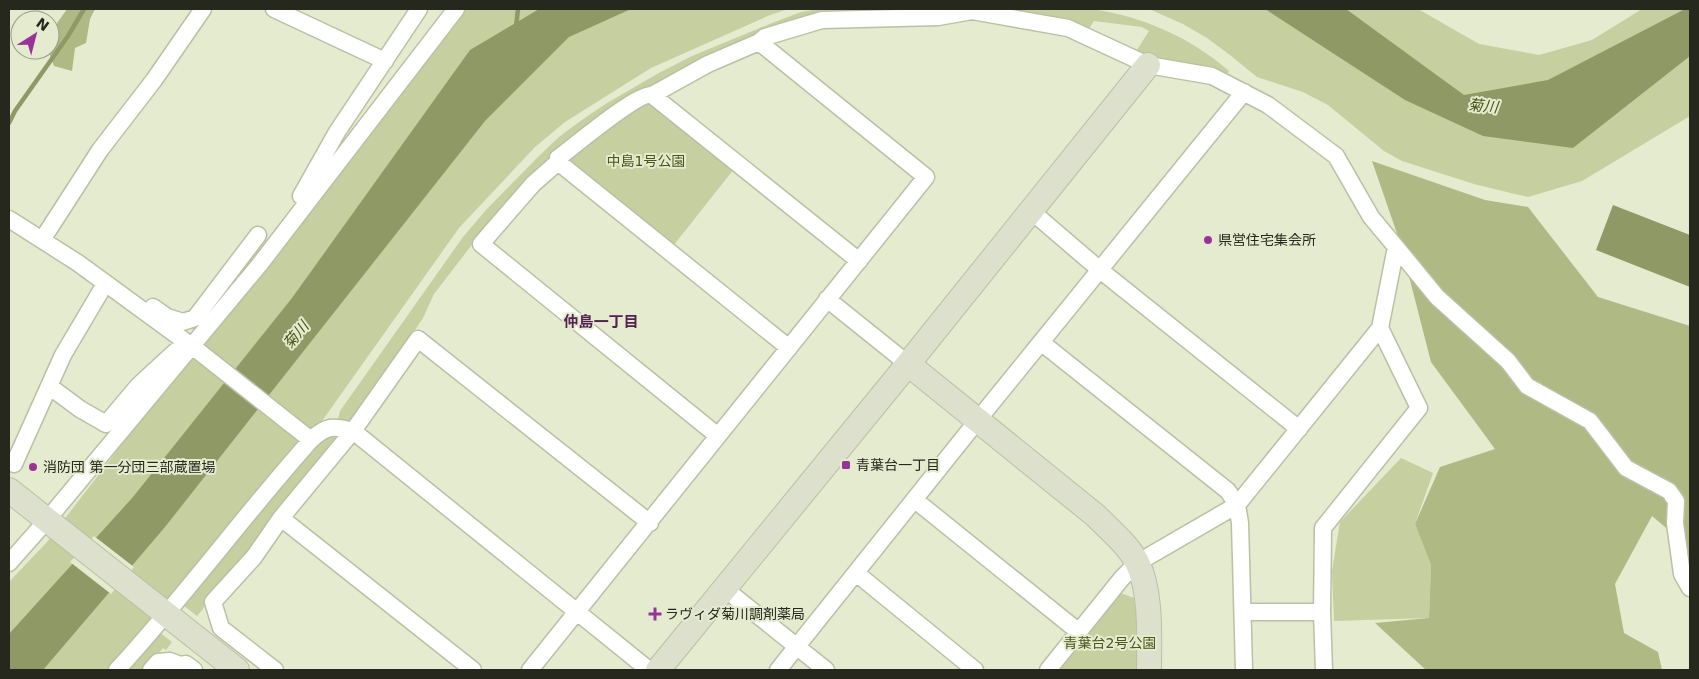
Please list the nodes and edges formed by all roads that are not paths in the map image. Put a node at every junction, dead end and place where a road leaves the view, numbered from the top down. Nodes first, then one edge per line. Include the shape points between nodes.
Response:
1 (203, 9) edge
2 (274, 9) edge
3 (420, 9) edge
4 (456, 9) edge
5 (759, 42) junction
6 (385, 61) junction
7 (1148, 65) junction
8 (1244, 92) junction
9 (652, 95) junction
10 (558, 162) junction
11 (1030, 210) junction
12 (9, 219) edge
13 (258, 235) dead end
14 (42, 240) junction
15 (273, 246) junction
16 (1396, 247) junction
17 (859, 261) junction
18 (78, 263) junction
19 (1100, 270) junction
20 (105, 284) junction
21 (827, 300) junction
22 (1380, 328) junction
23 (1042, 343) junction
24 (191, 346) junction
25 (789, 348) junction
26 (908, 364) junction
27 (49, 386) junction
28 (977, 421) junction
29 (1299, 429) junction
30 (353, 431) junction
31 (718, 436) junction
32 (309, 438) junction
33 (9, 460) edge
34 (9, 490) edge
35 (915, 500) junction
36 (1238, 505) junction
37 (281, 518) junction
38 (49, 522) junction
39 (650, 524) junction
40 (1137, 562) junction
41 (9, 563) edge
42 (856, 574) junction
43 (1690, 588) edge
44 (725, 589) junction
45 (1243, 612) junction
46 (1322, 612) junction
47 (578, 613) junction
48 (165, 614) junction
49 (1080, 632) junction
50 (797, 647) junction
51 (117, 670) edge
52 (151, 670) edge
53 (194, 670) edge
54 (237, 670) edge
55 (275, 670) edge
56 (473, 670) edge
57 (530, 670) edge
58 (649, 670) edge
59 (658, 670) edge
60 (778, 670) edge
61 (826, 670) edge
62 (975, 670) edge
63 (1048, 670) edge
64 (1149, 670) edge
65 (1244, 670) edge
66 (1324, 670) edge

1 - 14 street via 100,150
2 - 6 street
3 - 6 street
4 - 15 street
5 - 7 street via 765,37 822,20 938,17 972,11 1068,28
5 - 9 street via 708,64
5 - 17 street via 926,177
6 - 15 street via 337,132
7 - 8 street via 1212,76
7 - 11 street
8 - 16 street via 1268,105 1336,156 1371,217
8 - 19 street
9 - 10 street via 647,94 629,104 558,158
9 - 17 street
10 - 25 street
10 - 31 street via 533,184 481,244
11 - 19 street
11 - 26 street
12 - 14 street
13 - 18 street via 195,318 183,322 167,317 119,283
14 - 18 street
15 - 24 street
16 - 22 street
16 - 43 street via 1437,298 1508,361 1528,386 1590,421 1626,468 1669,491 1676,501 1675,523 1682,574
17 - 21 street
18 - 20 street
19 - 23 street
19 - 29 street
20 - 24 street
20 - 27 street via 63,354
21 - 25 street
21 - 26 street
22 - 29 street
22 - 46 street via 1419,408 1324,528
23 - 28 street
23 - 36 street via 1228,491
24 - 27 street via 138,386 106,424
24 - 32 street
24 - 38 street
25 - 31 street
26 - 28 street
26 - 44 street
27 - 33 street via 14,464
28 - 35 street
28 - 40 street via 1095,516 1120,539
29 - 36 street
30 - 32 street via 336,426
30 - 37 street
30 - 39 street via 418,339
30 - 47 street
31 - 39 street
32 - 48 street
34 - 38 street
35 - 42 street
35 - 49 street
36 - 40 street
36 - 45 street
37 - 55 street via 254,557 213,602 221,628
37 - 56 street
38 - 41 street
38 - 48 street
39 - 47 street
40 - 49 street
40 - 64 street via 1145,587
42 - 50 street
42 - 62 street
44 - 50 street
44 - 59 street
45 - 46 street
45 - 65 street
46 - 66 street
47 - 57 street
47 - 58 street
48 - 51 street
48 - 54 street
49 - 63 street
50 - 60 street
50 - 61 street
52 - 53 street via 158,662 170,661 180,666 186,664

